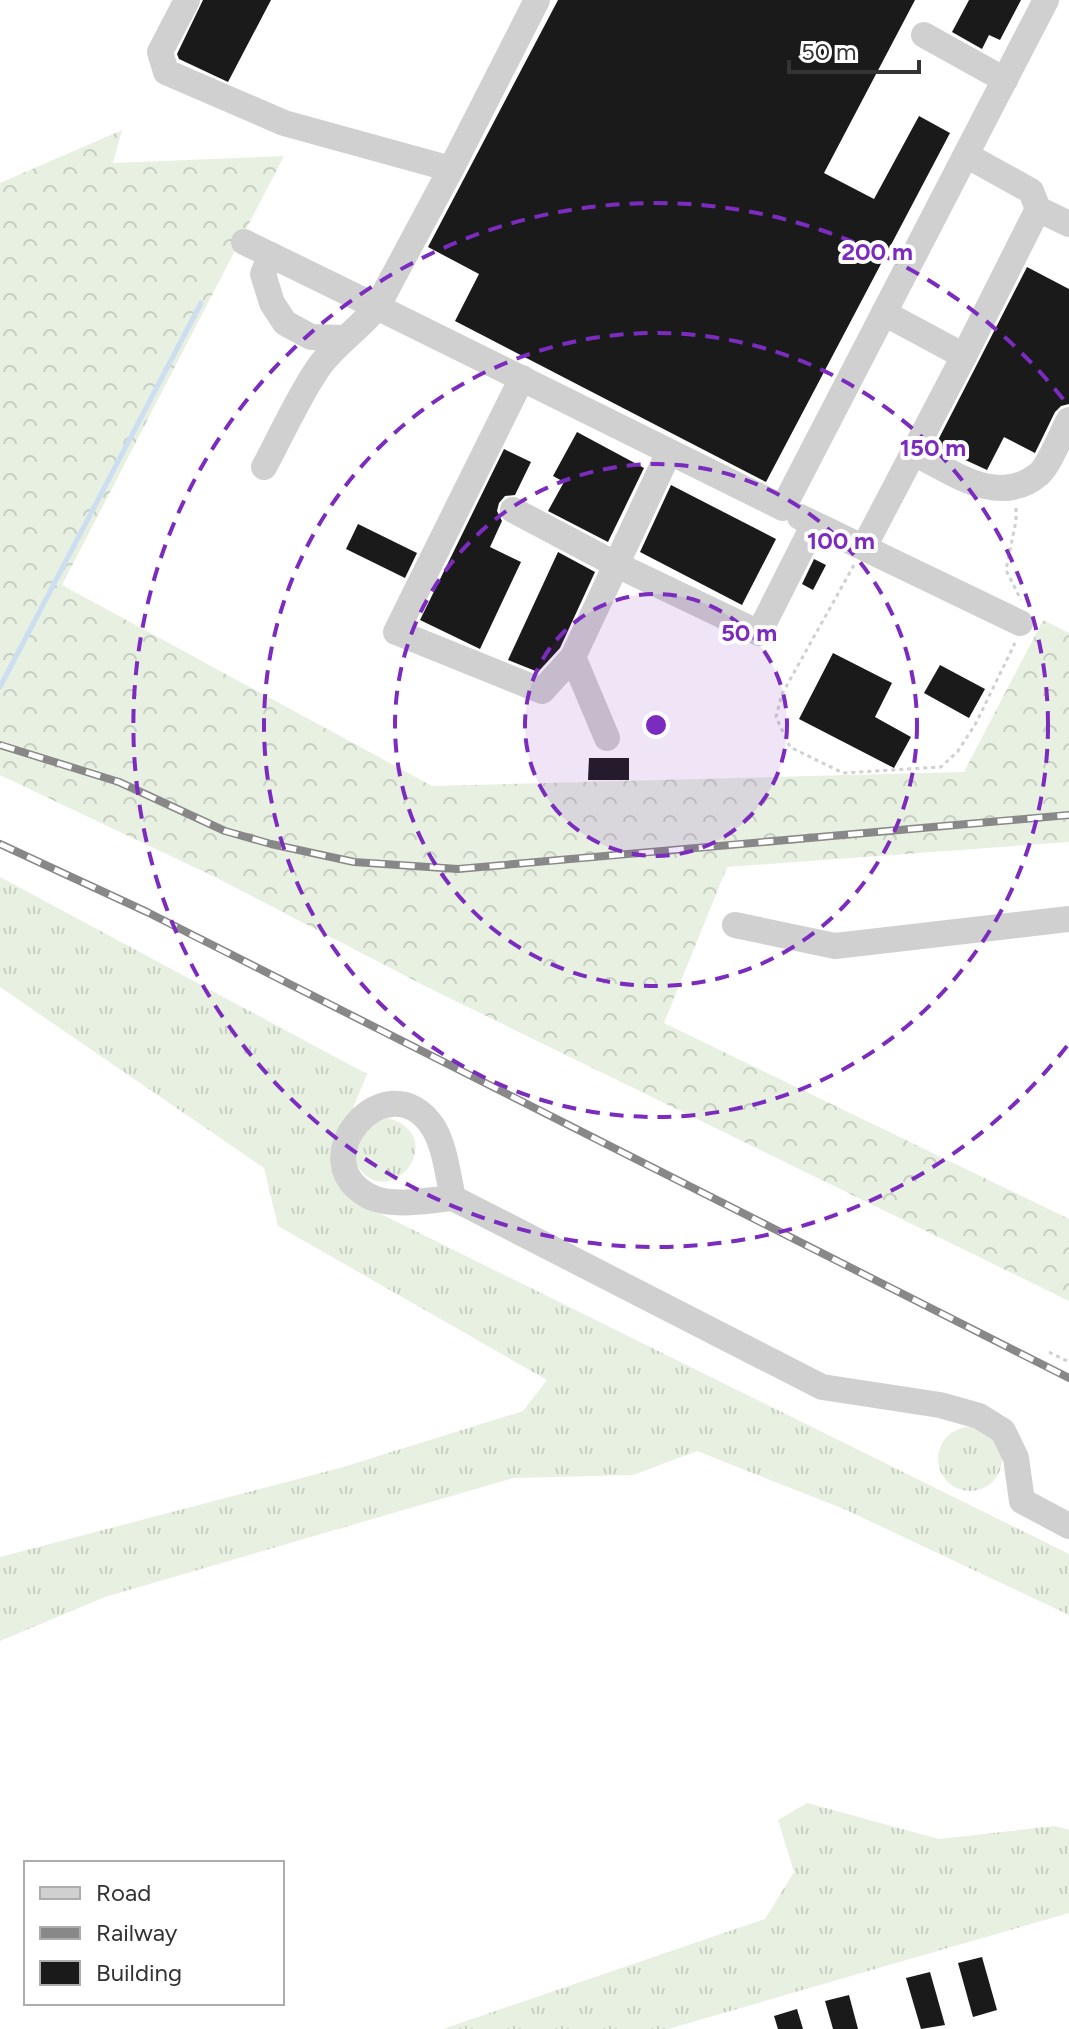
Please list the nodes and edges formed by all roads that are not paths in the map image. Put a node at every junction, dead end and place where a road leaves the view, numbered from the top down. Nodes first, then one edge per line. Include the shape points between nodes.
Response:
1 (187, 0) edge
2 (537, 0) edge
3 (1046, 0) edge
4 (924, 35) dead end
5 (1005, 80) junction
6 (966, 155) junction
7 (451, 169) junction
8 (1038, 209) junction
9 (1069, 224) edge
10 (244, 242) dead end
11 (271, 255) junction
12 (377, 307) junction
13 (884, 313) junction
14 (344, 338) junction
15 (964, 356) junction
16 (522, 378) junction
17 (1069, 420) edge
18 (669, 452) junction
19 (914, 453) junction
20 (264, 467) dead end
21 (783, 508) junction
22 (513, 510) dead end
23 (814, 524) junction
24 (864, 547) junction
25 (615, 564) junction
26 (1020, 623) road end
27 (573, 657) junction
28 (607, 738) dead end
29 (1069, 919) edge
30 (735, 925) dead end
31 (453, 1198) junction
32 (1069, 1526) edge

1 - 7 lane via 160,52 166,72 284,123
2 - 7 lane
3 - 5 lane
4 - 5 lane
5 - 6 lane
6 - 8 lane via 1031,191
6 - 13 lane
7 - 12 lane
8 - 9 lane
8 - 15 lane
10 - 11 lane
11 - 12 lane
11 - 14 lane via 263,274 285,323 311,337
12 - 14 lane
12 - 16 lane
13 - 15 lane
13 - 21 lane
14 - 20 lane via 320,365
15 - 19 lane
16 - 18 lane
16 - 27 lane via 396,632 542,691
17 - 19 lane via 1040,473 1015,488 987,489
18 - 21 lane
18 - 25 lane
19 - 24 lane
21 - 23 lane
22 - 25 lane
23 - 24 lane
23 - 25 lane via 759,633
24 - 26 lane
25 - 27 lane
27 - 28 lane
29 - 30 lane via 835,946
31 - 31 lane via 392,1202 361,1191 348,1174 343,1152 356,1121 385,1105 418,1112 434,1128
31 - 32 lane via 822,1387 979,1416 1003,1431 1016,1458 1022,1501

